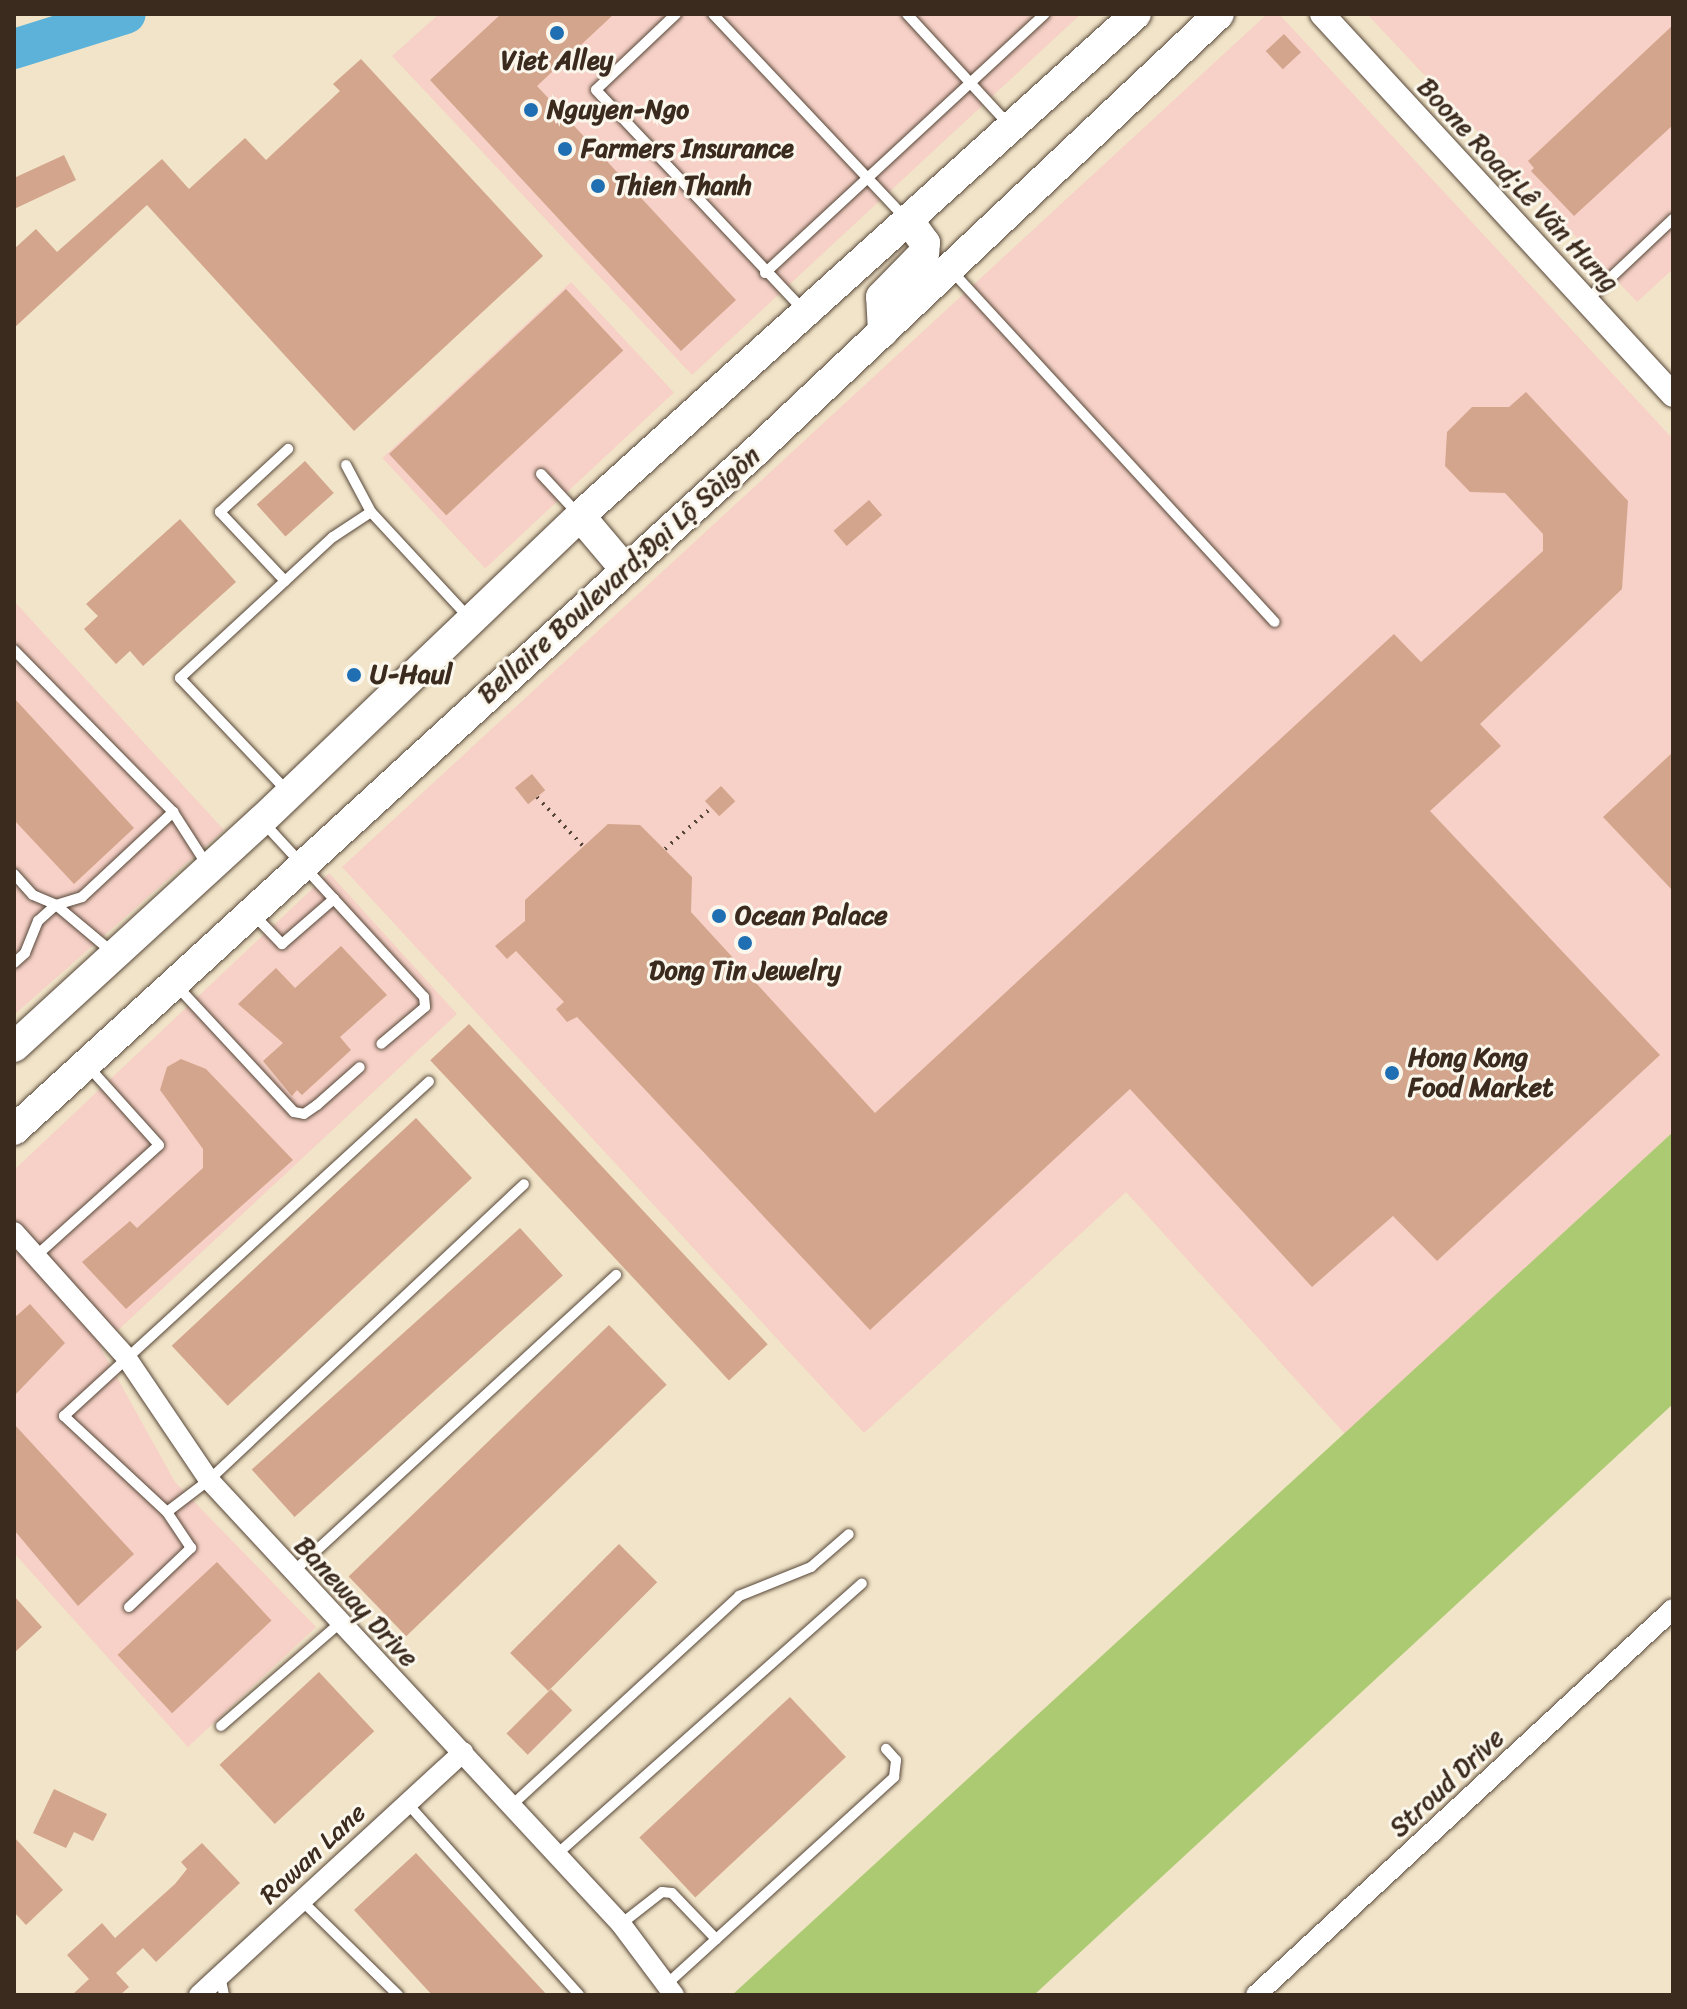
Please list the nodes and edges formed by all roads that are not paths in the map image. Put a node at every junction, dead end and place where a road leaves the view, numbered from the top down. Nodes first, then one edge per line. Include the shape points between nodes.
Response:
1 (676, 14) edge
2 (713, 14) edge
3 (907, 14) edge
4 (1045, 14) edge
5 (1136, 14) edge
6 (1219, 14) edge
7 (1322, 14) edge
8 (968, 85) junction
9 (1012, 128) junction
10 (868, 178) junction
11 (1673, 219) edge
12 (908, 220) junction
13 (949, 268) junction
14 (765, 273) junction
15 (1586, 301) junction
16 (806, 312) junction
17 (883, 332) junction
18 (1673, 395) edge
19 (288, 449) dead end
20 (346, 465) dead end
21 (541, 474) dead end
22 (371, 512) junction
23 (580, 516) junction
24 (624, 568) junction
25 (285, 581) junction
26 (471, 620) junction
27 (1275, 622) dead end
28 (14, 650) edge
29 (289, 793) junction
30 (173, 812) junction
31 (262, 820) junction
32 (304, 865) junction
33 (209, 867) junction
34 (14, 874) edge
35 (334, 899) junction
36 (56, 905) junction
37 (252, 913) junction
38 (115, 954) junction
39 (14, 963) edge
40 (175, 983) junction
41 (381, 1044) dead end
42 (14, 1047) edge
43 (86, 1064) junction
44 (360, 1067) dead end
45 (429, 1082) dead end
46 (14, 1130) edge
47 (524, 1184) dead end
48 (14, 1232) edge
49 (37, 1255) junction
50 (616, 1275) dead end
51 (126, 1357) junction
52 (209, 1480) junction
53 (167, 1512) junction
54 (849, 1534) dead end
55 (293, 1572) junction
56 (862, 1583) dead end
57 (129, 1607) dead end
58 (1673, 1609) edge
59 (340, 1623) junction
60 (221, 1726) dead end
61 (886, 1749) dead end
62 (463, 1752) junction
63 (407, 1803) junction
64 (512, 1805) junction
65 (556, 1855) junction
66 (301, 1900) junction
67 (621, 1924) junction
68 (716, 1939) junction
69 (222, 1986) edge
70 (669, 1991) edge
71 (199, 1995) edge
72 (398, 1995) edge
73 (579, 1995) edge
74 (1256, 1995) edge

1 - 14 lane via 596,90
2 - 10 lane
3 - 8 lane
4 - 8 lane
5 - 9 main road
6 - 13 main road, Bellaire Boulevard;Đại Lộ Sàigòn
7 - 15 street, Boone Road;Lê Văn Hưng
8 - 9 lane
8 - 10 lane
9 - 12 main road
10 - 12 lane
10 - 14 lane
11 - 15 lane
12 - 16 main road
12 - 17 main road via 925,243 924,253 881,297
13 - 17 main road, Bellaire Boulevard;Đại Lộ Sàigòn
13 - 27 lane
14 - 16 lane
15 - 18 street, Boone Road;Lê Văn Hưng
16 - 23 main road
17 - 24 main road, Bellaire Boulevard;Đại Lộ Sàigòn
19 - 25 lane via 220,512
20 - 22 lane via 357,477
21 - 23 lane
22 - 25 lane via 333,537
22 - 26 lane
23 - 24 main road
23 - 26 main road
24 - 32 main road, Bellaire Boulevard;Đại Lộ Sàigòn
25 - 29 lane via 180,678
26 - 29 main road
28 - 30 lane
29 - 31 main road
30 - 33 lane
30 - 36 lane via 82,897
31 - 32 lane
31 - 33 main road
32 - 35 lane
32 - 37 main road, Bellaire Boulevard;Đại Lộ Sàigòn
33 - 38 main road
34 - 36 lane via 33,895
35 - 37 lane via 282,944
35 - 41 lane via 427,1002
36 - 38 lane
36 - 39 lane via 38,921 25,953
37 - 40 main road, Bellaire Boulevard;Đại Lộ Sàigòn
38 - 42 main road
40 - 43 main road, Bellaire Boulevard;Đại Lộ Sàigòn
40 - 44 lane via 294,1112 304,1114
43 - 46 main road, Bellaire Boulevard;Đại Lộ Sàigòn
43 - 49 lane via 159,1145
45 - 51 lane
47 - 52 lane
48 - 49 street, Baneway Drive
49 - 51 street, Baneway Drive
50 - 55 lane
51 - 52 street, Baneway Drive
51 - 53 lane via 64,1416
52 - 53 lane
52 - 55 street, Baneway Drive
53 - 57 lane via 191,1548
54 - 64 lane via 811,1567 739,1596
55 - 59 street, Baneway Drive
56 - 65 lane
58 - 74 street, Stroud Drive
59 - 60 lane
59 - 62 street, Baneway Drive
61 - 68 lane via 896,1760 894,1777
62 - 63 street, Rowan Lane
62 - 64 street, Baneway Drive
63 - 66 street, Rowan Lane
63 - 73 lane
64 - 65 street, Baneway Drive
65 - 67 street, Baneway Drive
66 - 69 street, Rowan Lane
66 - 72 lane
67 - 68 lane via 662,1892 672,1893
67 - 70 street, Baneway Drive
68 - 70 lane
69 - 71 street, Rowan Lane

